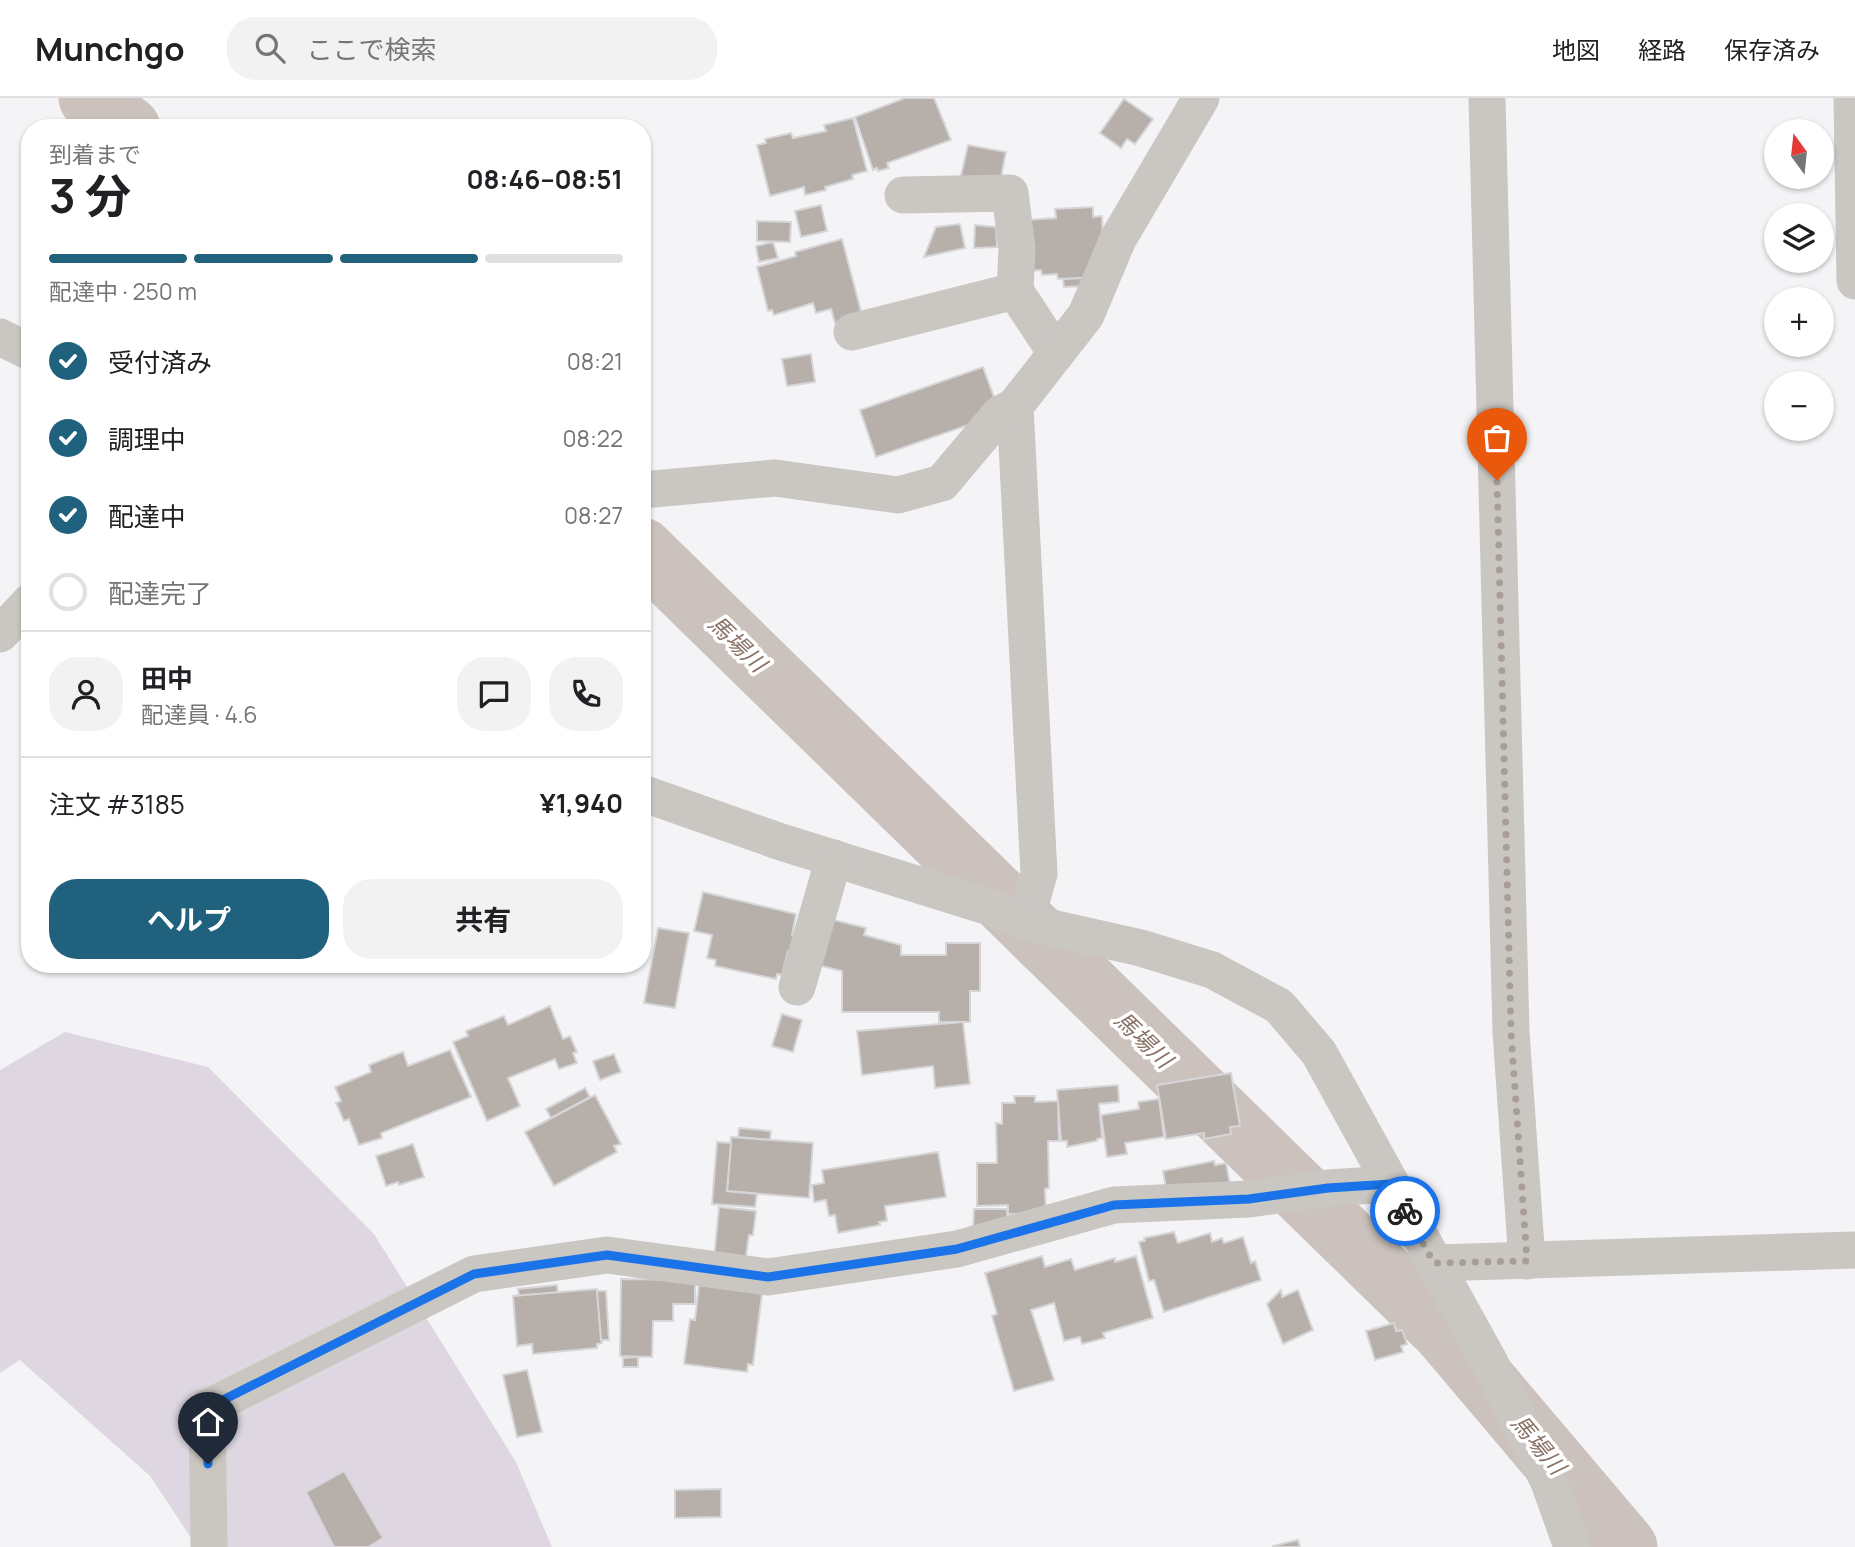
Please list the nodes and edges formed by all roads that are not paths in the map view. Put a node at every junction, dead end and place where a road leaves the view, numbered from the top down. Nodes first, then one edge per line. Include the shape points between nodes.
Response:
1 (1201, 98) edge
2 (1488, 98) edge
3 (1852, 98) edge
4 (902, 195) dead end
5 (1855, 281) edge
6 (1015, 291) junction
7 (852, 332) dead end
8 (0, 337) edge
9 (21, 348) edge
10 (1056, 353) junction
11 (1015, 406) junction
12 (651, 489) edge
13 (21, 612) edge
14 (0, 634) edge
15 (651, 796) edge
16 (834, 858) junction
17 (1025, 922) junction
18 (797, 988) dead end
19 (1391, 1184) junction
20 (1855, 1250) edge
21 (1527, 1261) junction
22 (1434, 1263) junction
23 (209, 1547) edge
24 (1573, 1547) edge

1 - 10 street via 1118,239 1086,315
2 - 21 street via 1511,1032
3 - 5 street
4 - 6 street via 1010,193 1017,249
6 - 7 street
6 - 10 street
8 - 9 street
10 - 11 street
11 - 12 street via 1000,414 942,483 898,495 775,478
11 - 17 street via 1040,874
13 - 14 street
15 - 16 street
16 - 17 street
16 - 18 street
17 - 19 street via 1141,948 1212,970 1279,1006 1319,1053
19 - 22 street
19 - 23 street via 1249,1199 1114,1205 957,1249 768,1277 607,1255 474,1274 207,1408
20 - 21 street
21 - 22 street
22 - 24 street via 1549,1482

